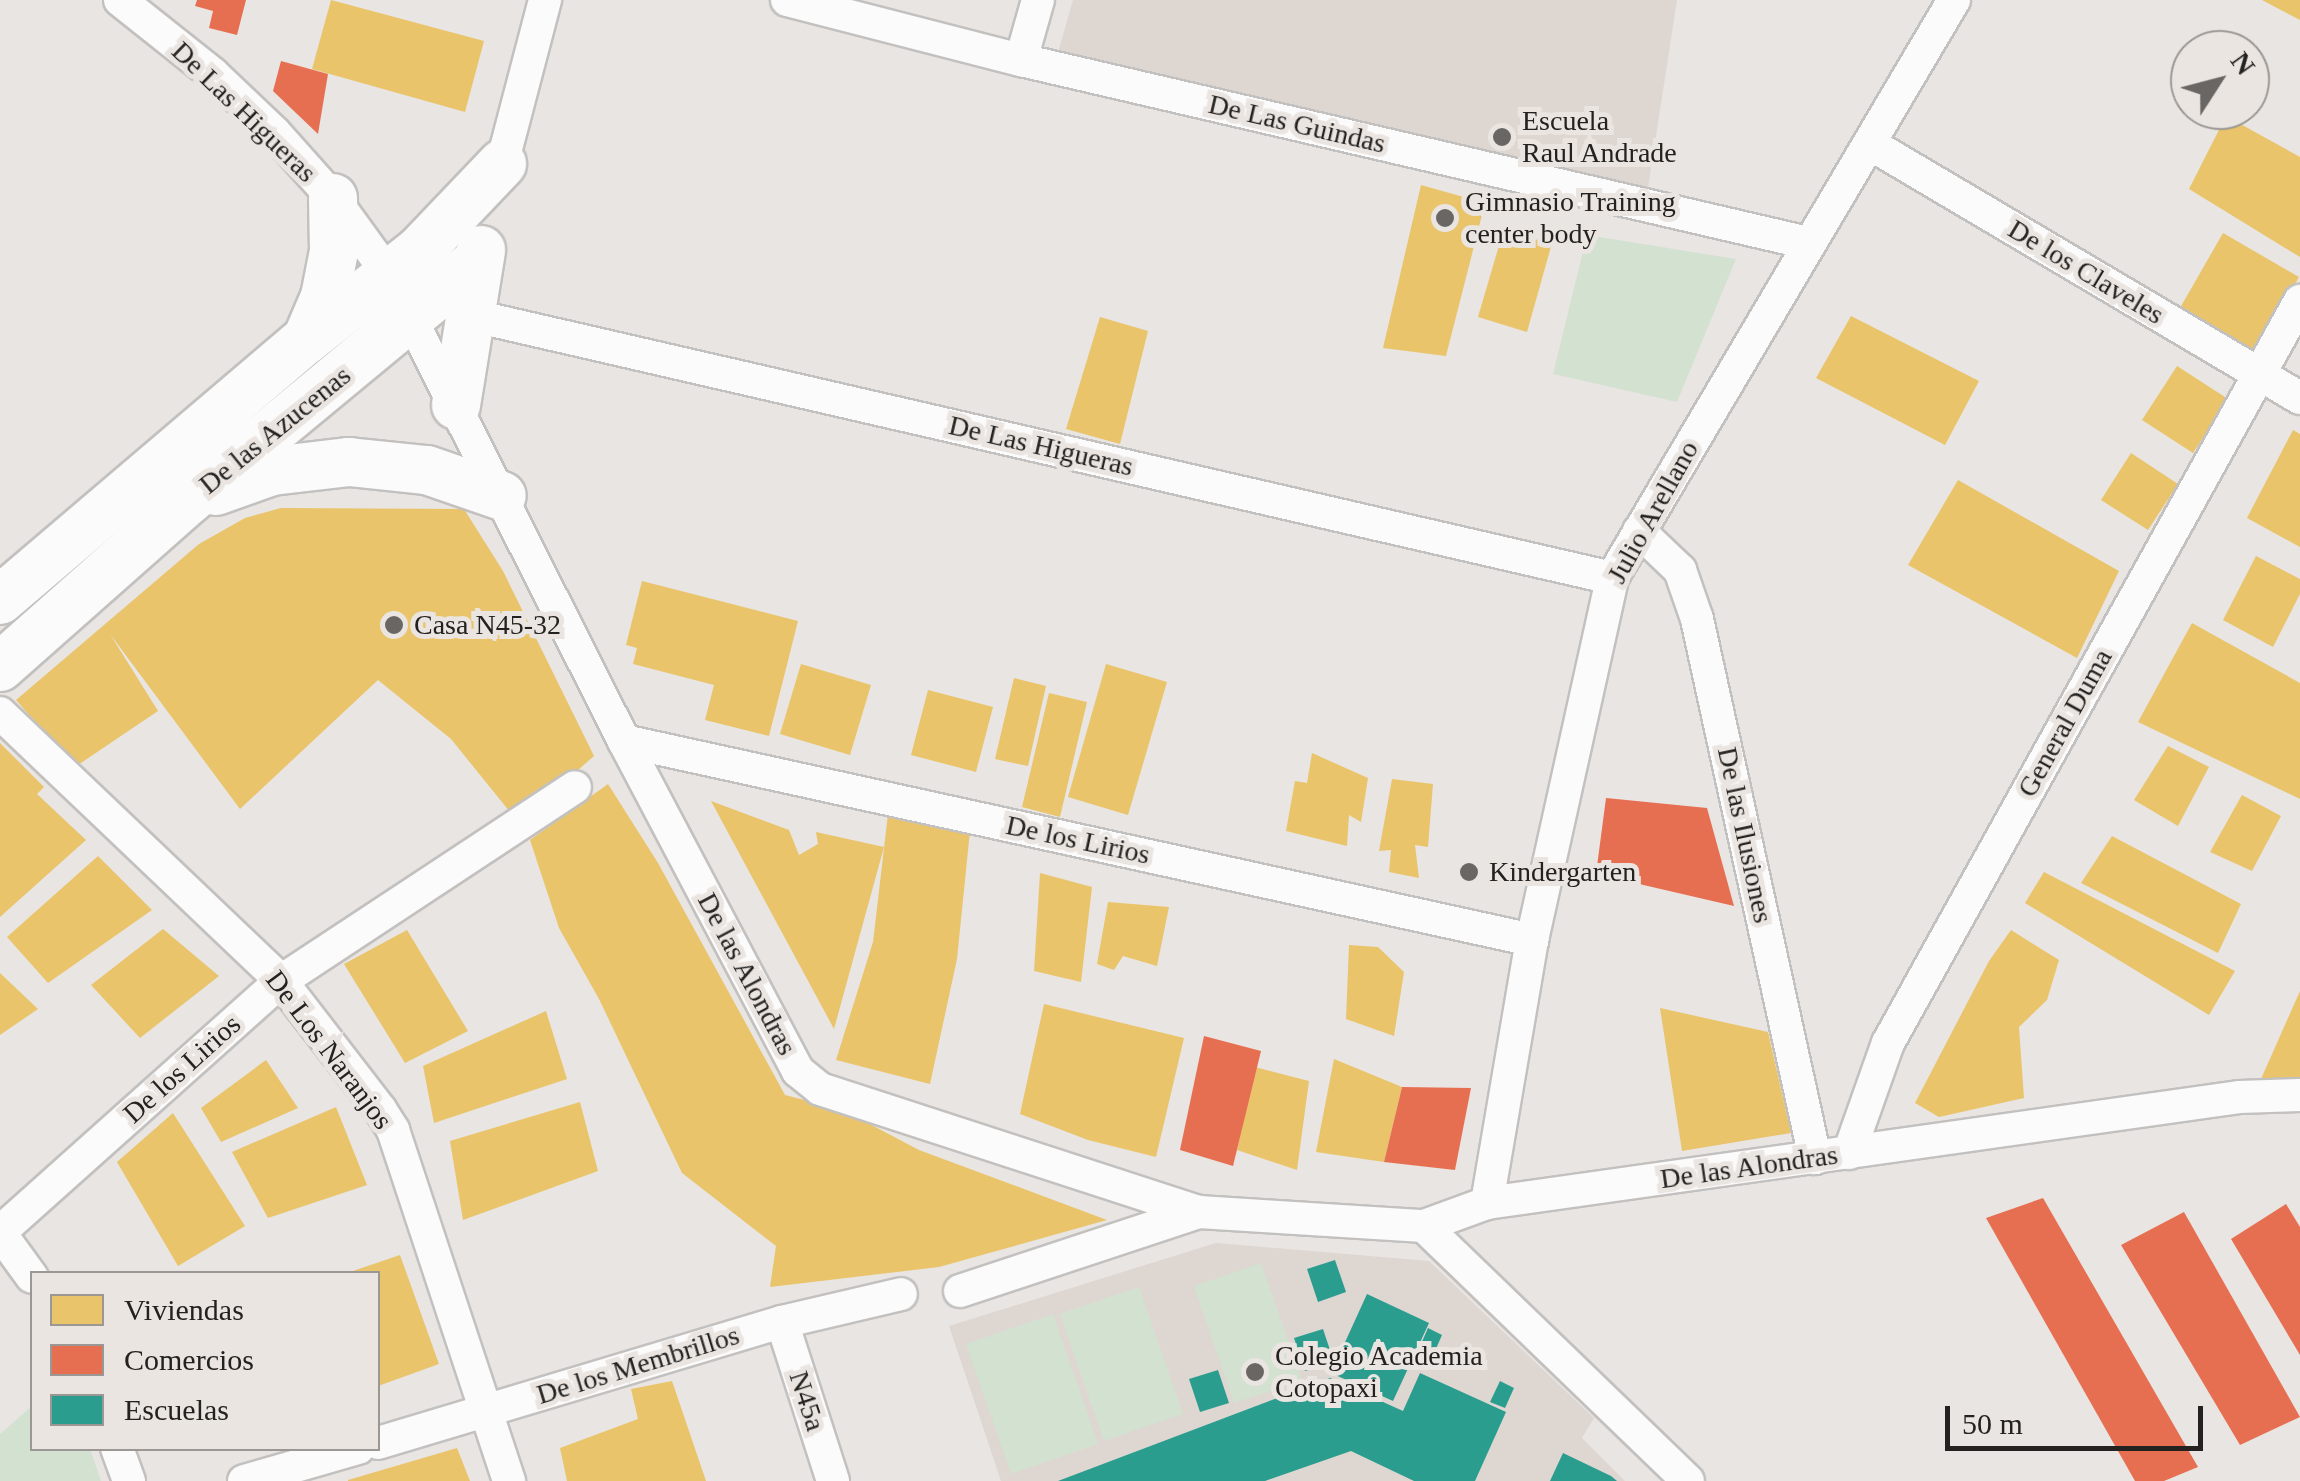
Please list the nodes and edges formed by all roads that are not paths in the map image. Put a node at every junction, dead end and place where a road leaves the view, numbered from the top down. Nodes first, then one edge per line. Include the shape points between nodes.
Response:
1 (120, 0) edge
2 (544, 0) edge
3 (787, 0) edge
4 (1038, 0) edge
5 (1954, 0) edge
6 (1021, 60) junction
7 (1872, 145) junction
8 (502, 164) junction
9 (333, 198) junction
10 (1808, 243) junction
11 (478, 260) junction
12 (389, 275) junction
13 (2300, 302) edge
14 (470, 315) junction
15 (414, 316) junction
16 (307, 339) junction
17 (2258, 374) junction
18 (2300, 398) edge
19 (456, 405) junction
20 (502, 496) junction
21 (189, 500) junction
22 (1639, 531) junction
23 (1612, 578) junction
24 (0, 600) edge
25 (0, 667) edge
26 (0, 713) edge
27 (624, 741) junction
28 (575, 787) dead end
29 (1532, 940) junction
30 (281, 981) junction
31 (2300, 1095) edge
32 (1849, 1153) junction
33 (1815, 1158) junction
34 (1486, 1203) junction
35 (1199, 1212) junction
36 (1424, 1226) junction
37 (0, 1232) edge
38 (30, 1275) edge
39 (960, 1291) dead end
40 (901, 1294) dead end
41 (782, 1322) junction
42 (486, 1412) junction
43 (380, 1442) edge
44 (118, 1451) edge
45 (348, 1451) edge
46 (129, 1481) edge
47 (244, 1481) edge
48 (509, 1481) edge
49 (833, 1481) edge
50 (1688, 1481) edge

1 - 9 street, De Las Higueras via 212,74
2 - 8 street, De las Azucenas
3 - 6 street, De Las Guindas
4 - 6 street
5 - 7 street, Julio Arellano
6 - 10 street, De Las Guindas
7 - 10 street, Julio Arellano
7 - 17 street, De los Claveles
8 - 11 street, De las Azucenas
8 - 12 street, De las Azucenas via 450,223
9 - 12 street, De Las Higueras
9 - 16 street via 334,251
10 - 22 street, Julio Arellano
11 - 14 street
11 - 15 street, De las Azucenas
12 - 15 street, De Las Higueras
12 - 16 street, De las Azucenas
13 - 17 street, General Duma
14 - 19 street
14 - 23 street, De Las Higueras
15 - 19 street, De Las Higueras
15 - 21 street, De las Azucenas
16 - 24 street, De las Azucenas
17 - 18 street, De los Claveles
17 - 32 street, General Duma via 1888,1043
19 - 20 street, De Las Higueras
20 - 21 street via 427,470 349,462 272,471
20 - 27 street, De las Alondras
21 - 25 street, De las Azucenas
22 - 23 street, Julio Arellano
22 - 33 street, De las Ilusiones via 1680,570 1698,618
23 - 29 street, Julio Arellano
26 - 30 street, De Los Naranjos
27 - 29 street, De los Lirios
27 - 35 street, De las Alondras via 798,1070 820,1089
28 - 30 street, De los Lirios
29 - 34 street, Julio Arellano
30 - 37 street, De los Lirios
30 - 42 street, De Los Naranjos via 393,1130
31 - 32 street, De las Alondras via 2239,1097
32 - 33 street, De las Alondras
33 - 34 street, De las Alondras
34 - 36 street, De las Alondras
35 - 36 street, De las Alondras
35 - 39 street, De las Alondras
36 - 50 street
37 - 38 street
40 - 41 street, De los Membrillos
41 - 42 street, De los Membrillos
41 - 49 street, N45a
42 - 43 street, De los Membrillos
42 - 48 street, De Los Naranjos
44 - 46 street
45 - 47 street

